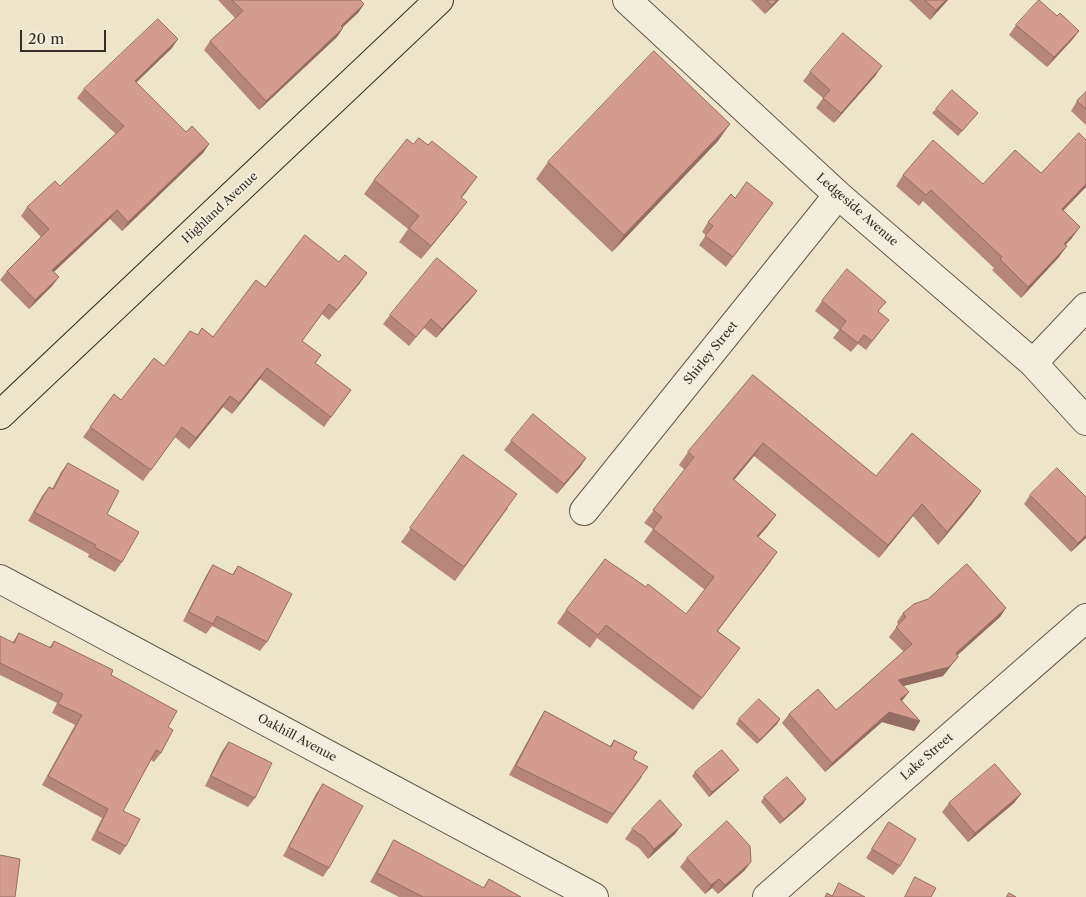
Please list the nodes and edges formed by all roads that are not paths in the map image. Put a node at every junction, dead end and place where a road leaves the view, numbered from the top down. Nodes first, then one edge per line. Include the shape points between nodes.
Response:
1 (440, 0) edge
2 (628, 0) edge
3 (838, 195) junction
4 (1086, 307) edge
5 (1033, 364) junction
6 (0, 416) edge
7 (1086, 421) edge
8 (584, 511) dead end
9 (0, 579) edge
10 (1086, 618) edge
11 (594, 897) edge
12 (767, 897) edge

1 - 6 main road, Highland Avenue
2 - 3 street, Ledgeside Avenue
3 - 5 street, Ledgeside Avenue
3 - 8 street, Shirley Street
4 - 5 street
5 - 7 street, Ledgeside Avenue
9 - 11 street, Oakhill Avenue
10 - 12 street, Lake Street

